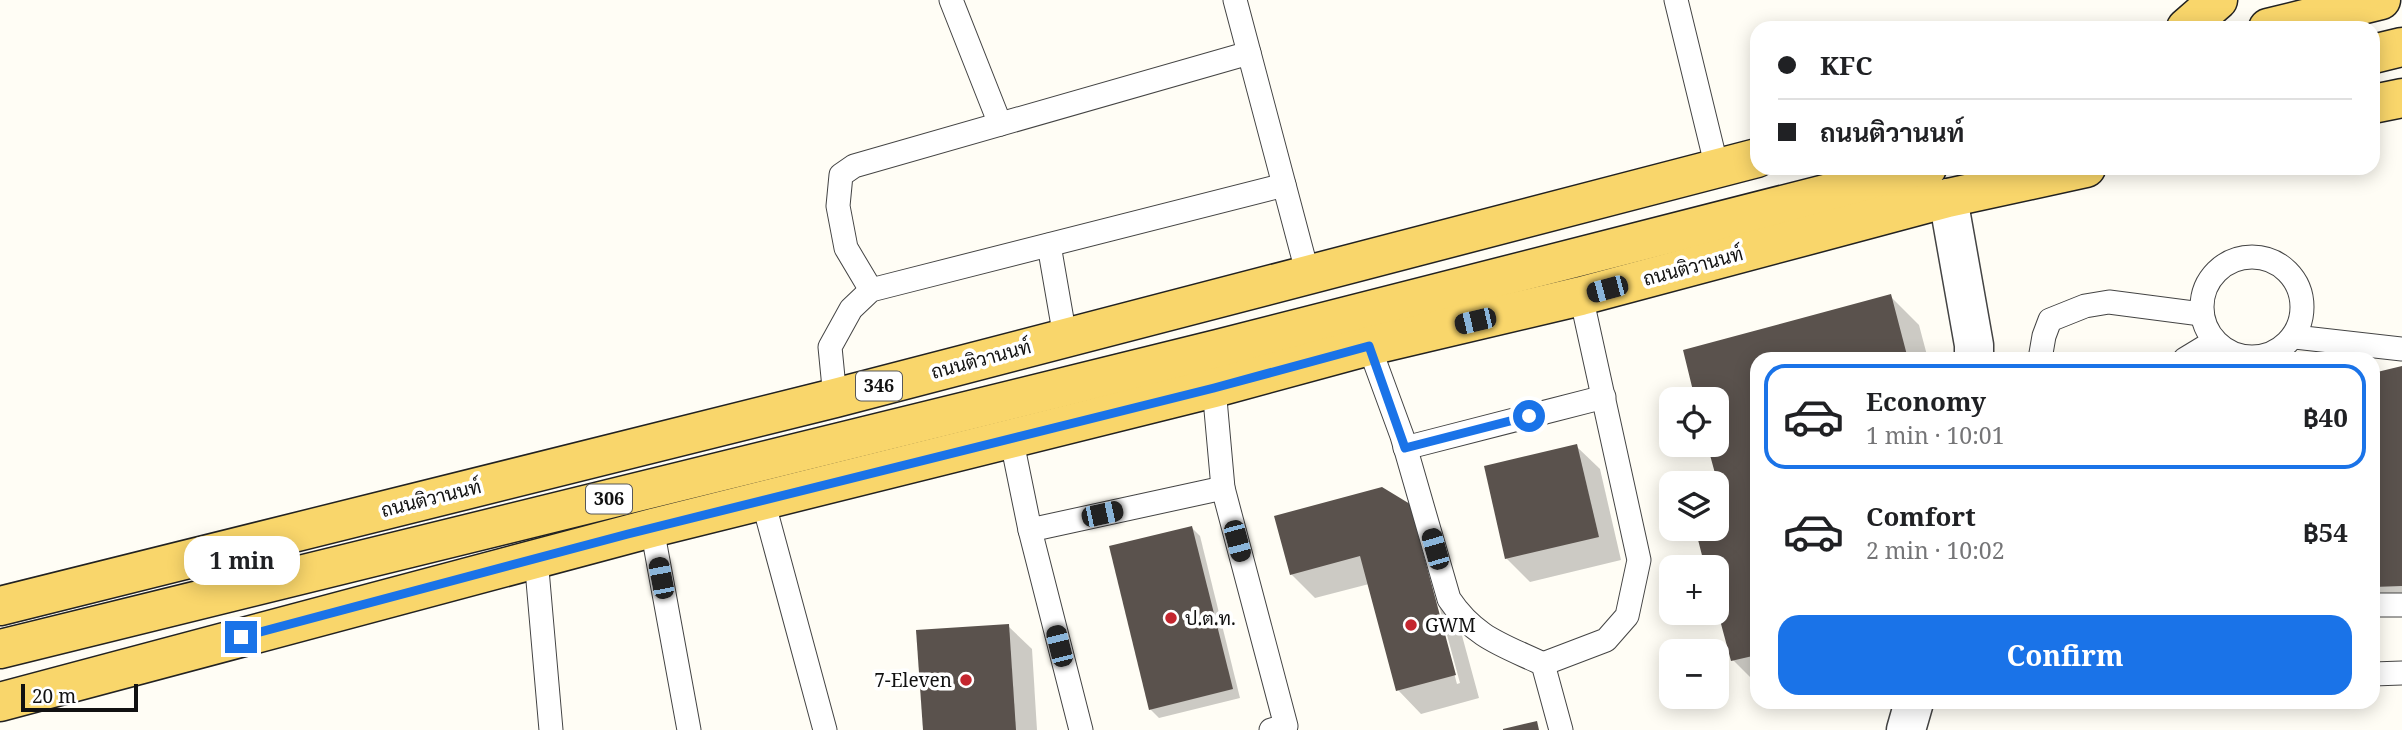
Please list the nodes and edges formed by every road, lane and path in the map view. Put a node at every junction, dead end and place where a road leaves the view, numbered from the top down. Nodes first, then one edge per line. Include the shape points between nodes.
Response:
1 (951, 0) edge
2 (1235, 0) edge
3 (1676, 0) edge
4 (2218, 0) edge
5 (2381, 0) edge
6 (2194, 21) edge
7 (2296, 21) edge
8 (2402, 47) edge
9 (1249, 52) junction
10 (2380, 52) edge
11 (2402, 98) edge
12 (2380, 103) edge
13 (1000, 124) junction
14 (1750, 160) edge
15 (1717, 169) junction
16 (1982, 175) edge
17 (1937, 178) edge
18 (1284, 186) junction
19 (1049, 245) junction
20 (1308, 275) junction
21 (871, 290) junction
22 (1581, 296) junction
23 (2201, 314) junction
24 (1065, 337) junction
25 (2295, 337) junction
26 (2213, 342) junction
27 (1369, 346) junction
28 (2402, 349) edge
29 (1974, 352) edge
30 (2041, 352) edge
31 (2197, 352) edge
32 (2230, 352) edge
33 (2276, 352) edge
34 (1214, 388) junction
35 (1604, 397) junction
36 (835, 398) junction
37 (1011, 437) junction
38 (1405, 448) junction
39 (1223, 488) junction
40 (763, 501) junction
41 (652, 528) junction
42 (1030, 530) junction
43 (536, 558) junction
44 (2380, 605) edge
45 (2402, 605) edge
46 (0, 606) edge
47 (0, 649) edge
48 (1543, 664) junction
49 (2402, 673) edge
50 (2380, 674) edge
51 (0, 702) edge
52 (1912, 709) edge
53 (1282, 729) edge
54 (551, 730) edge
55 (689, 730) edge
56 (825, 730) edge
57 (1081, 730) edge
58 (1561, 730) edge
59 (1906, 730) edge

1 - 13 lane
2 - 9 lane
3 - 15 lane
4 - 6 main road
5 - 7 main road
8 - 10 main road
9 - 13 lane
9 - 18 lane
11 - 12 main road
13 - 21 lane via 854,166 841,175 838,206 846,248
14 - 15 main road, ถนนติวานนท์ / 346
15 - 20 main road, ถนนติวานนท์ / 346
16 - 17 main road, ถนนติวานนท์
17 - 22 main road, ถนนติวานนท์
17 - 29 street
17 - 47 main road, 306 via 1217,349
18 - 19 lane
18 - 20 lane
19 - 21 lane
19 - 24 lane
20 - 24 main road, ถนนติวานนท์ / 346
21 - 36 lane via 851,309 830,347
22 - 27 main road, ถนนติวานนท์
22 - 35 lane
23 - 25 lane via 2204,289 2218,269 2239,258 2264,257 2286,269 2300,289 2303,313
23 - 26 lane
23 - 30 lane via 2109,302 2085,306 2050,320
24 - 36 main road, ถนนติวานนท์ / 346
25 - 28 lane
25 - 33 lane
26 - 31 lane
26 - 32 lane
27 - 34 main road, ถนนติวานนท์
27 - 38 lane
34 - 37 main road, ถนนติวานนท์
34 - 39 lane
35 - 38 lane
35 - 48 lane via 1639,560 1627,616 1606,640
36 - 46 main road, ถนนติวานนท์ / 346
37 - 40 main road, ถนนติวานนท์
37 - 42 lane
38 - 48 lane via 1449,599 1484,637
39 - 42 lane
39 - 53 lane
40 - 41 main road, ถนนติวานนท์
40 - 56 lane
41 - 43 main road, ถนนติวานนท์
41 - 55 lane
42 - 57 lane
43 - 51 main road, ถนนติวานนท์
43 - 54 lane
44 - 45 lane
48 - 58 lane
49 - 50 lane
52 - 59 street

